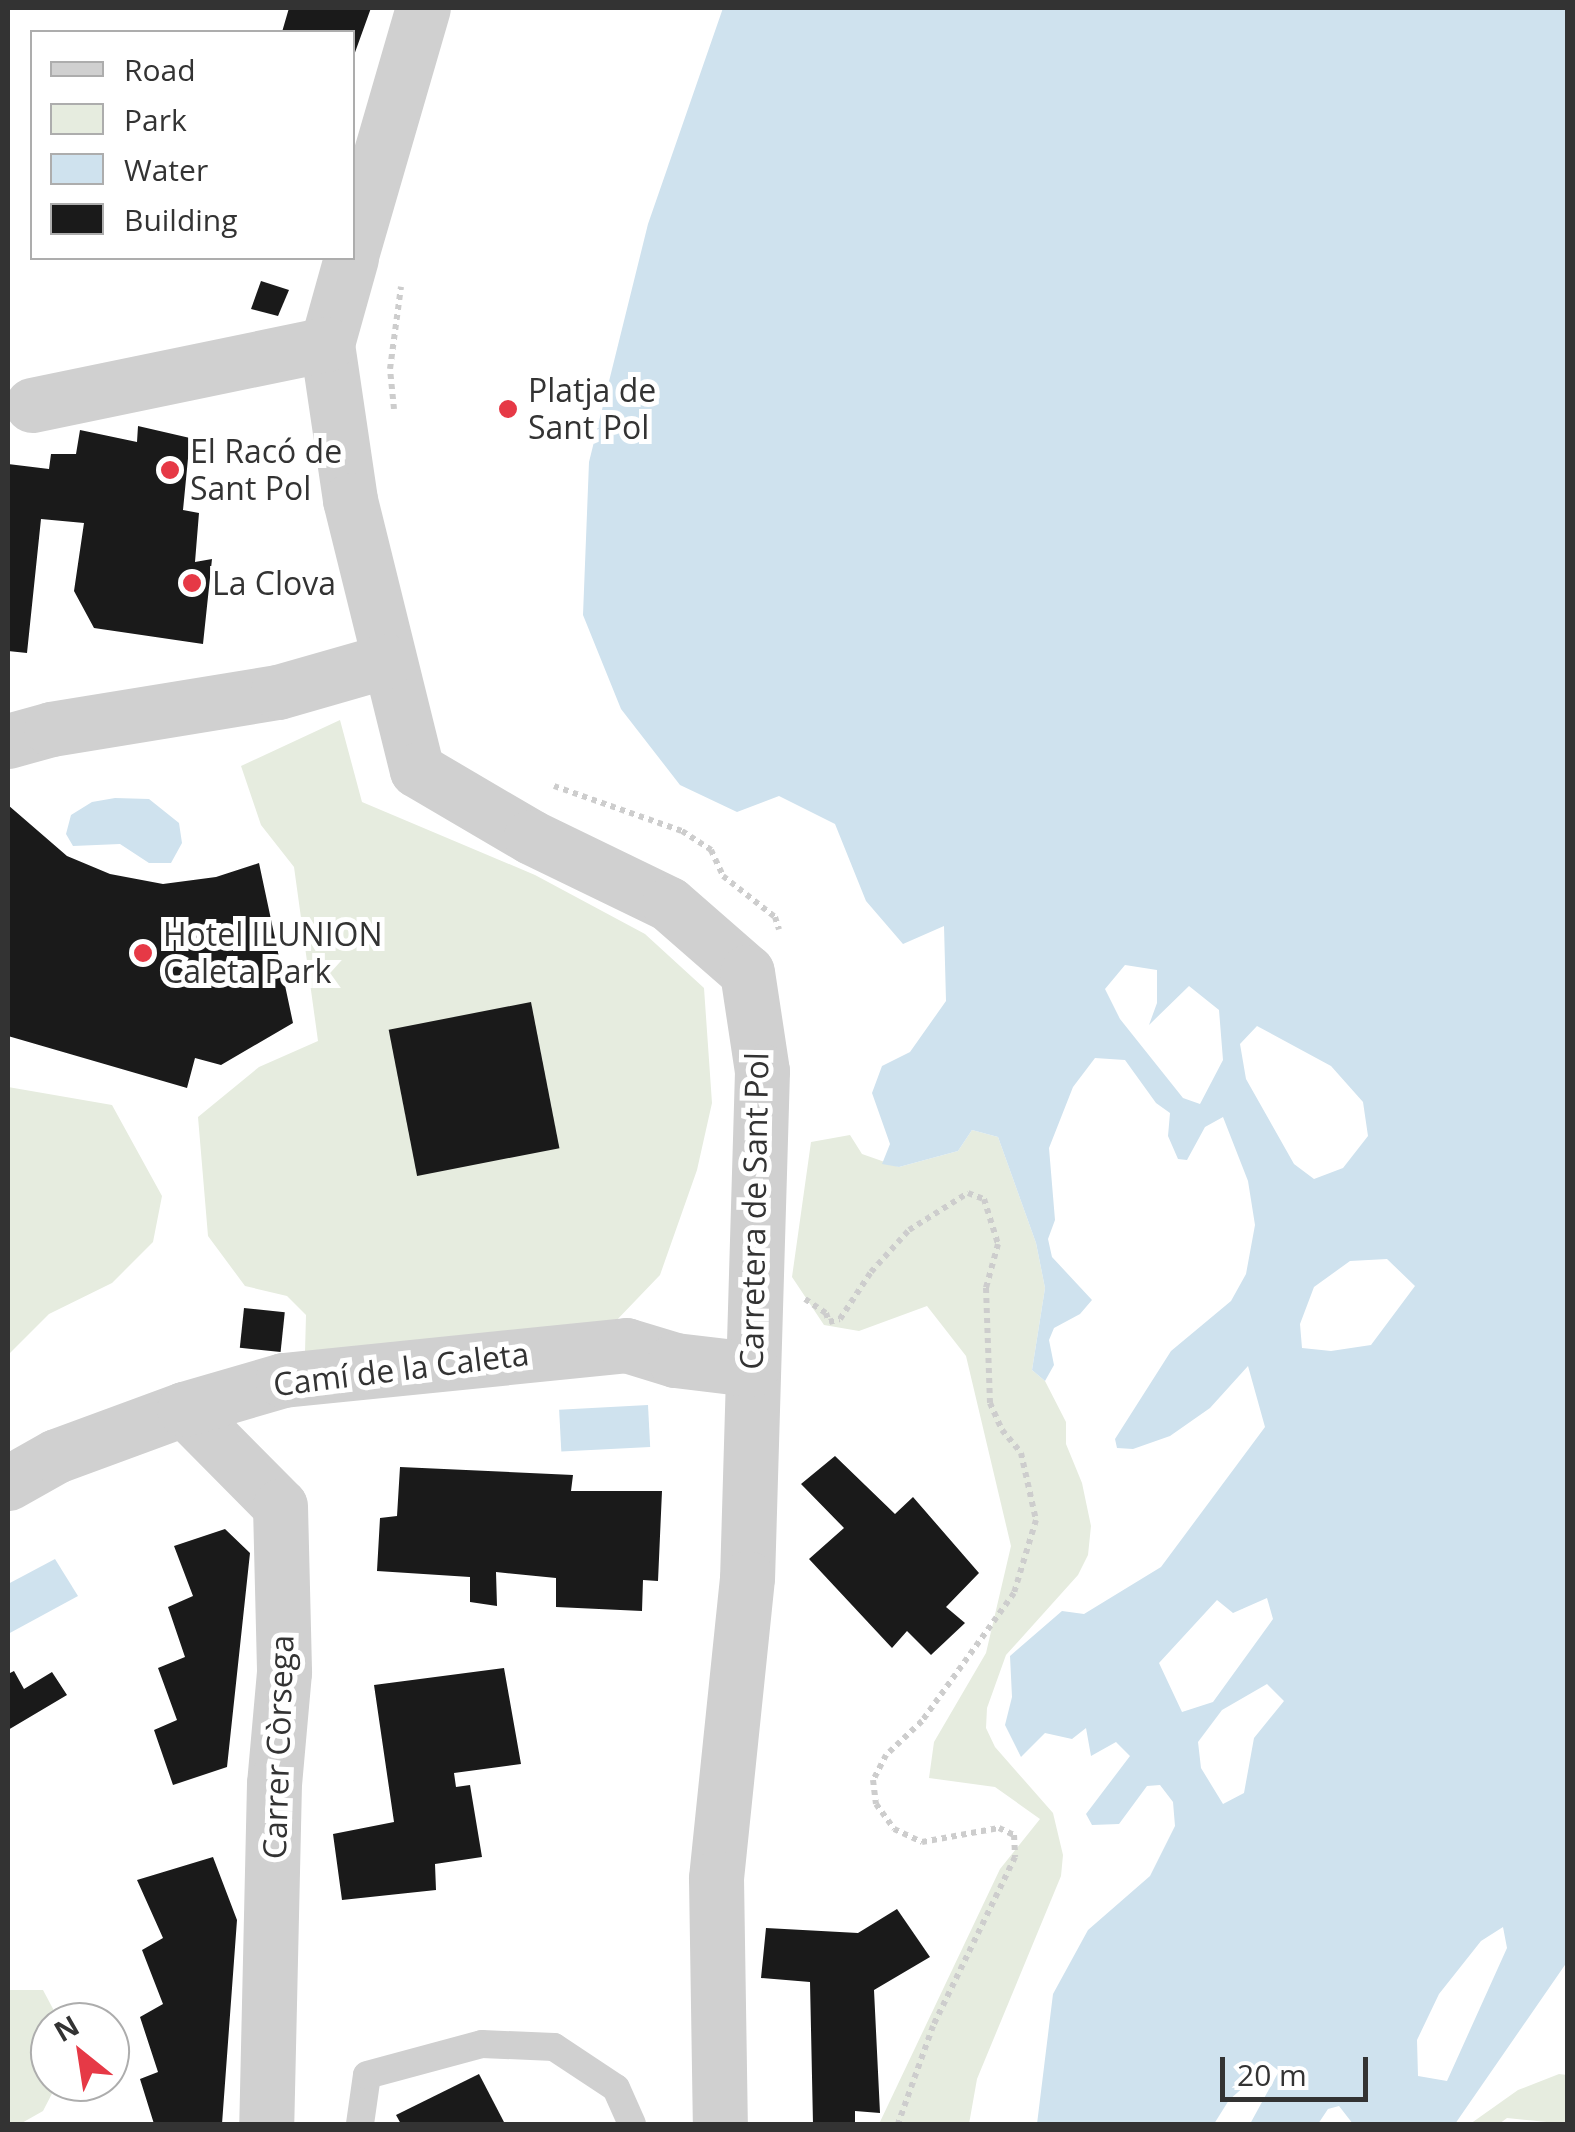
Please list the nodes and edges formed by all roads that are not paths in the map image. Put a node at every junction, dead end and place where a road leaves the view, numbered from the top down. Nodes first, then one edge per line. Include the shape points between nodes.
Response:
1 (423, 8) edge
2 (355, 245) edge
3 (351, 260) edge
4 (327, 344) junction
5 (32, 405) dead end
6 (386, 661) junction
7 (8, 741) edge
8 (751, 1368) junction
9 (184, 1409) junction
10 (8, 1483) edge
11 (266, 2124) edge
12 (360, 2124) edge
13 (632, 2124) edge
14 (720, 2124) edge

1 - 2 street, Carretera de Sant Pol
3 - 4 street, Carretera de Sant Pol
4 - 5 street
4 - 6 street, Carretera de Sant Pol via 350,500
6 - 7 street via 278,692
6 - 8 street, Carretera de Sant Pol via 416,770 531,837 669,904 747,972 762,1071
8 - 9 street, Camí de la Caleta via 675,1360 626,1345 282,1380
8 - 14 street, Carretera de Sant Pol via 747,1578 716,1878
9 - 10 street, Camí de la Caleta via 56,1456
9 - 11 street, Carrer Còrsega via 280,1506 284,1672 274,1783
12 - 13 lane via 366,2075 482,2044 554,2047 616,2088

